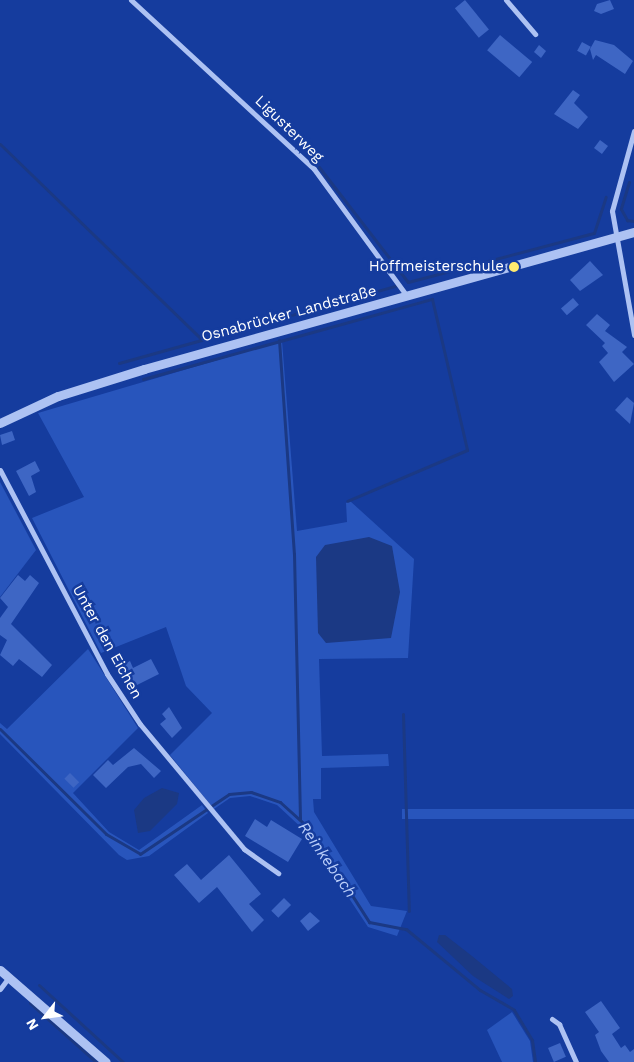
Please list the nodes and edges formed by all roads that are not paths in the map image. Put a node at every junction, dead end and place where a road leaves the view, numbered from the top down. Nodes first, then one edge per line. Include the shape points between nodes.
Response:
1 (131, 0) edge
2 (506, 0) edge
3 (535, 34) dead end
4 (634, 131) edge
5 (634, 232) edge
6 (634, 239) edge
7 (617, 240) junction
8 (407, 296) junction
9 (634, 335) edge
10 (0, 423) edge
11 (0, 470) edge
12 (278, 873) dead end
13 (0, 970) edge
14 (9, 977) junction
15 (0, 989) edge
16 (552, 1019) dead end
17 (106, 1062) edge
18 (576, 1062) edge

1 - 8 street, Ligusterweg via 314,169
2 - 3 street
4 - 7 street via 612,211
5 - 7 street, Osnabrücker Landstraße
6 - 7 street, Osnabrücker Landstraße
7 - 8 street, Osnabrücker Landstraße
7 - 9 street
8 - 10 street, Osnabrücker Landstraße via 134,371 58,396
11 - 12 street, Unter den Eichen via 107,674 140,724 244,849
13 - 14 street
14 - 15 street
14 - 17 street
16 - 18 street via 559,1024

